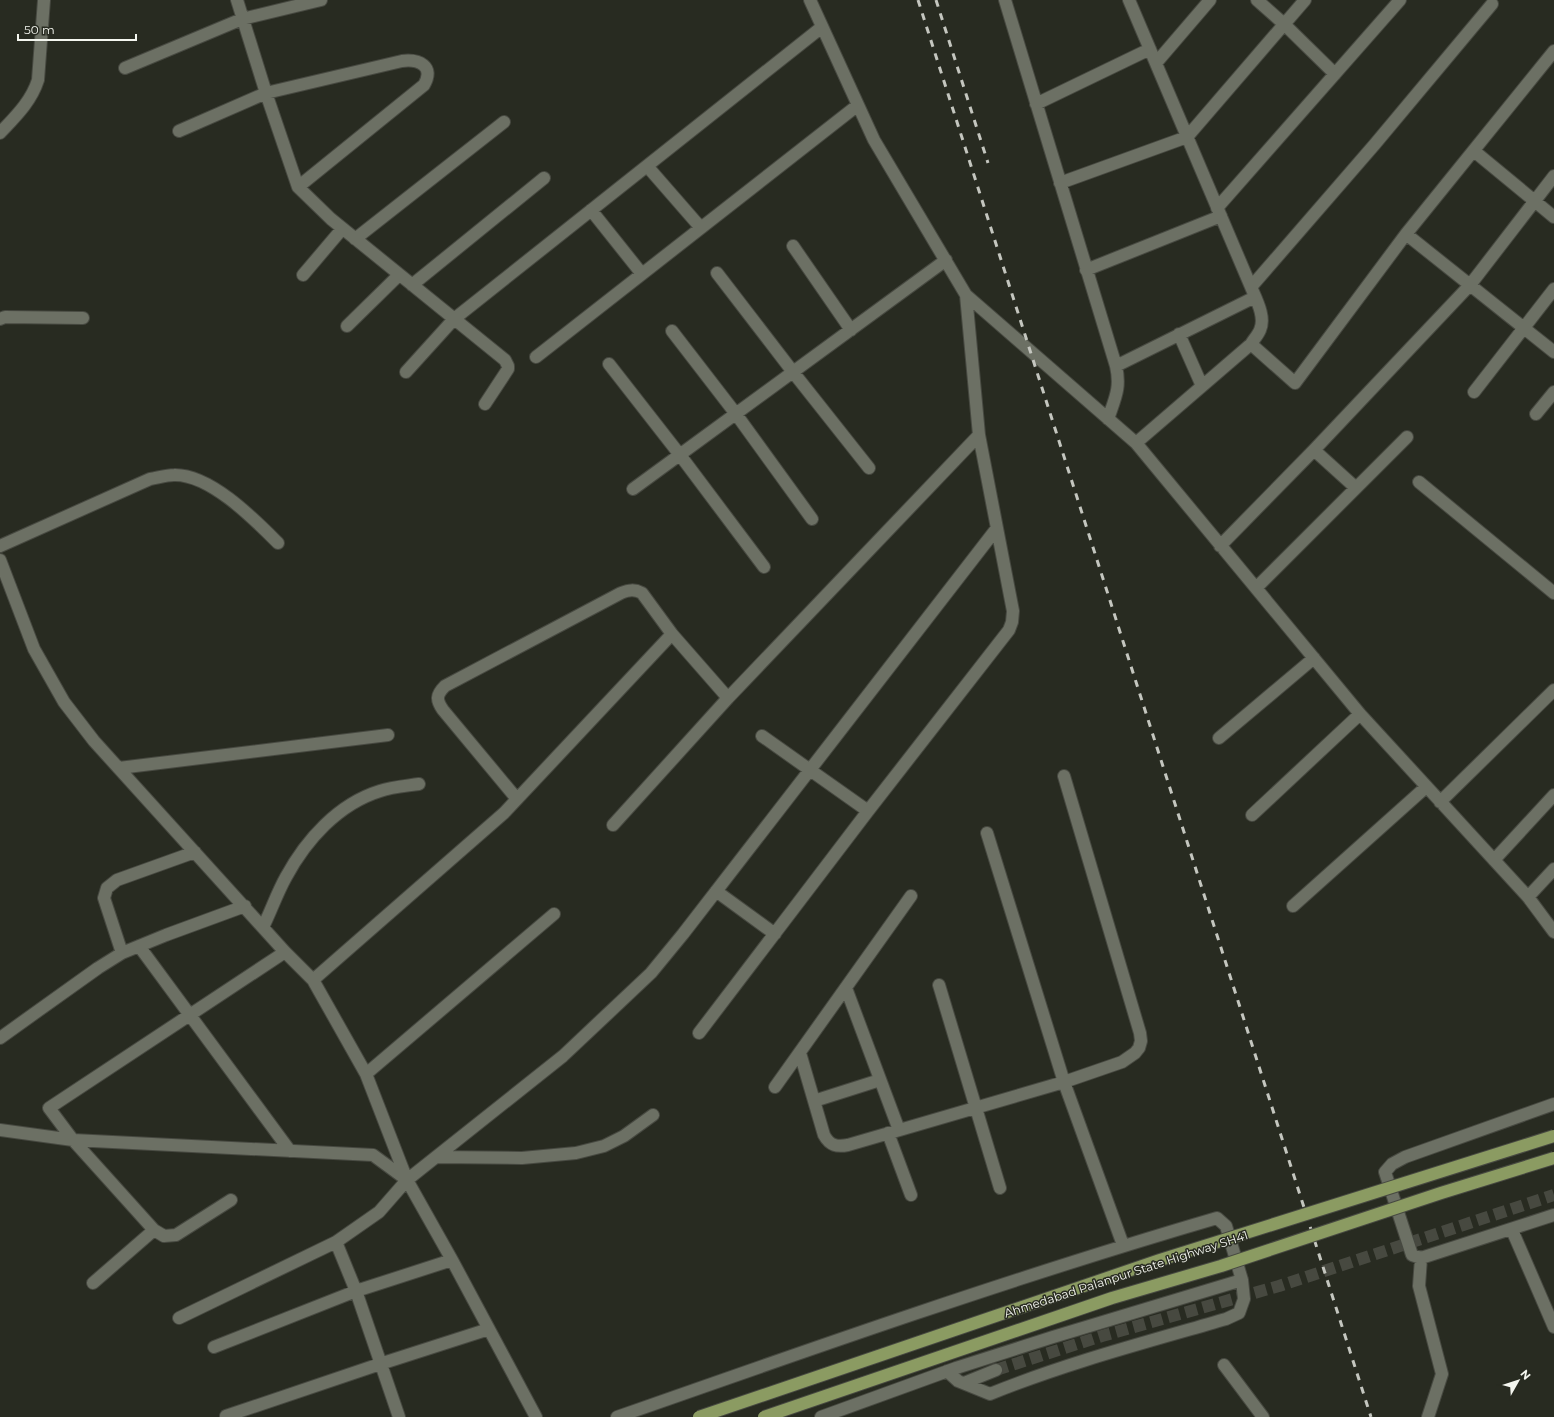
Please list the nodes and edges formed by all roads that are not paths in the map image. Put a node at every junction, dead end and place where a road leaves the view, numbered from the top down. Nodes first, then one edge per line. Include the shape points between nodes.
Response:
1 (44, 0) edge
2 (236, 0) edge
3 (321, 0) edge
4 (810, 0) edge
5 (1005, 0) edge
6 (1129, 0) edge
7 (1210, 0) edge
8 (1257, 0) edge
9 (1304, 0) edge
10 (1400, 0) edge
11 (1492, 4) dead end
12 (242, 19) junction
13 (1284, 24) junction
14 (822, 27) junction
15 (1150, 49) junction
16 (1554, 51) edge
17 (1156, 63) junction
18 (125, 68) dead end
19 (1335, 74) junction
20 (266, 94) junction
21 (1036, 104) junction
22 (858, 105) junction
23 (504, 122) dead end
24 (179, 131) dead end
25 (0, 133) edge
26 (1187, 137) junction
27 (1474, 151) junction
28 (647, 166) junction
29 (1554, 176) edge
30 (544, 178) dead end
31 (1060, 183) junction
32 (298, 187) junction
33 (1535, 201) junction
34 (591, 210) junction
35 (1219, 212) junction
36 (1554, 217) edge
37 (701, 228) junction
38 (342, 229) junction
39 (1406, 234) junction
40 (355, 239) junction
41 (793, 246) dead end
42 (946, 260) junction
43 (1086, 270) junction
44 (717, 273) dead end
45 (642, 274) junction
46 (302, 275) dead end
47 (399, 275) junction
48 (412, 285) junction
49 (1470, 285) junction
50 (1554, 289) edge
51 (1253, 292) junction
52 (966, 295) junction
53 (83, 318) dead end
54 (0, 319) edge
55 (454, 319) junction
56 (347, 326) dead end
57 (1524, 328) junction
58 (851, 330) junction
59 (672, 331) dead end
60 (1179, 334) junction
61 (1251, 344) junction
62 (1554, 352) edge
63 (536, 358) dead end
64 (609, 364) dead end
65 (1116, 366) junction
66 (406, 372) dead end
67 (793, 372) junction
68 (1202, 386) junction
69 (1474, 392) dead end
70 (1554, 392) edge
71 (485, 404) dead end
72 (736, 414) junction
73 (1536, 414) dead end
74 (1108, 419) junction
75 (979, 434) junction
76 (1407, 437) dead end
77 (1136, 443) junction
78 (1314, 450) junction
79 (680, 455) junction
80 (869, 468) dead end
81 (1419, 482) dead end
82 (1356, 488) junction
83 (633, 489) dead end
84 (812, 519) dead end
85 (997, 528) junction
86 (278, 543) dead end
87 (0, 546) edge
88 (1220, 546) junction
89 (0, 560) edge
90 (764, 567) dead end
91 (1256, 588) junction
92 (1554, 593) edge
93 (672, 634) junction
94 (1314, 658) junction
95 (1554, 690) edge
96 (728, 698) junction
97 (1360, 714) junction
98 (388, 735) dead end
99 (762, 736) dead end
100 (1219, 738) dead end
101 (118, 768) junction
102 (809, 770) junction
103 (1064, 776) dead end
104 (419, 784) dead end
105 (1426, 787) junction
106 (1554, 795) edge
107 (517, 799) junction
108 (1440, 802) junction
109 (868, 812) junction
110 (1252, 814) dead end
111 (613, 825) dead end
112 (987, 833) dead end
113 (195, 852) junction
114 (1494, 860) junction
115 (1554, 869) edge
116 (716, 891) junction
117 (911, 896) dead end
118 (1528, 897) junction
119 (245, 906) junction
120 (1292, 906) dead end
121 (554, 914) dead end
122 (264, 927) junction
123 (1554, 932) edge
124 (775, 934) junction
125 (139, 946) junction
126 (285, 952) junction
127 (122, 953) junction
128 (313, 980) junction
129 (939, 985) dead end
130 (846, 988) junction
131 (190, 1015) junction
132 (699, 1033) dead end
133 (0, 1038) edge
134 (800, 1053) junction
135 (366, 1074) junction
136 (880, 1080) junction
137 (1064, 1082) junction
138 (775, 1087) dead end
139 (814, 1101) junction
140 (1554, 1104) edge
141 (977, 1108) junction
142 (653, 1115) dead end
143 (0, 1130) edge
144 (894, 1132) junction
145 (1554, 1136) edge
146 (73, 1140) junction
147 (290, 1151) junction
148 (436, 1157) junction
149 (1554, 1158) edge
150 (407, 1180) junction
151 (1000, 1188) dead end
152 (911, 1196) dead end
153 (231, 1200) dead end
154 (1554, 1215) edge
155 (154, 1230) junction
156 (1512, 1230) junction
157 (336, 1242) junction
158 (1123, 1245) junction
159 (1421, 1258) junction
160 (452, 1260) junction
161 (1242, 1280) junction
162 (93, 1283) dead end
163 (356, 1291) junction
164 (179, 1318) dead end
165 (1554, 1327) edge
166 (489, 1329) junction
167 (214, 1347) dead end
168 (380, 1364) junction
169 (1224, 1365) dead end
170 (996, 1370) tunnel mouth
171 (947, 1371) junction
172 (964, 1384) junction
173 (226, 1416) edge
174 (399, 1417) edge
175 (536, 1417) edge
176 (617, 1417) edge
177 (699, 1417) edge
178 (764, 1417) edge
179 (821, 1417) edge
180 (1263, 1417) edge
181 (1428, 1417) edge

1 - 25 street via 38,80 25,106
2 - 12 street
3 - 12 street
4 - 14 street
5 - 21 street
6 - 15 street
7 - 17 street
8 - 13 street
9 - 13 street
10 - 19 street
11 - 51 street
12 - 18 street
12 - 20 street
13 - 19 street
13 - 26 street
14 - 22 street
14 - 28 street
15 - 17 street
15 - 21 street
16 - 27 street
17 - 26 street
19 - 35 street
20 - 24 street
20 - 32 street
20 - 32 street via 402,61 417,60 427,70 427,80 419,89
21 - 31 street
22 - 37 street
22 - 42 street via 874,140
23 - 40 street
26 - 31 street
26 - 35 street
27 - 33 street
27 - 39 street
28 - 34 street
28 - 37 street
29 - 33 street
30 - 48 street
31 - 43 street
32 - 38 street
33 - 36 street
33 - 49 street
34 - 45 street
34 - 55 street
35 - 43 street
35 - 51 street
37 - 45 street
38 - 40 street
38 - 46 street
39 - 49 street
39 - 61 street via 1295,383
40 - 47 street
41 - 58 street
42 - 52 street
42 - 58 street
43 - 65 street
44 - 67 street
45 - 63 street
47 - 48 street
47 - 56 street
48 - 55 street
49 - 57 street
49 - 78 street
50 - 57 street
51 - 60 street
51 - 61 street via 1262,320 1261,329
52 - 74 street
52 - 75 street
53 - 54 street
55 - 66 street
55 - 71 street via 505,360 508,366
57 - 62 street
57 - 69 street
58 - 67 street
59 - 72 street
60 - 65 street
60 - 68 street
61 - 68 street
64 - 79 street
65 - 74 street via 1118,390
67 - 72 street
67 - 80 street
68 - 77 street
70 - 73 street
72 - 79 street
72 - 84 street
74 - 77 street
75 - 85 street
75 - 96 street
76 - 82 street
77 - 88 street
78 - 82 street
78 - 88 street
79 - 83 street
79 - 90 street
81 - 92 street
82 - 91 street
85 - 102 street
85 - 109 street via 1013,611 1009,630
86 - 87 street via 250,515 222,494 199,480 174,475 150,479
88 - 91 street
89 - 101 street via 34,649 64,702
91 - 94 street
93 - 96 street
93 - 107 street
93 - 107 street via 642,594 629,590 445,686 437,697 438,703
94 - 97 street
94 - 100 street
95 - 108 street
96 - 111 street
97 - 105 street
97 - 110 street
98 - 101 street
99 - 102 street
101 - 113 street
102 - 109 street
102 - 116 street
103 - 137 street via 1141,1041 1135,1053 1122,1062
104 - 122 street via 380,791 353,803 323,825 299,855 285,878
105 - 108 street
105 - 120 street
106 - 114 street
107 - 128 street
108 - 114 street
109 - 124 street
112 - 137 street
113 - 119 street
113 - 127 street via 117,880 107,888 104,898
114 - 118 street
115 - 118 street
116 - 124 street
116 - 148 street via 651,973 563,1056
117 - 130 street
118 - 123 street
119 - 122 street
119 - 125 street
121 - 135 street
122 - 126 street
124 - 132 street
125 - 127 street
125 - 131 street
126 - 128 street
126 - 131 street
127 - 133 street
128 - 135 street
129 - 141 street
130 - 134 street
130 - 136 street
131 - 146 street via 49,1108
131 - 147 street
134 - 138 street
134 - 139 street
135 - 150 street
136 - 139 street
136 - 144 street
137 - 141 street
137 - 158 street
139 - 144 street via 824,1135 833,1145 848,1145
140 - 159 street via 1405,1157 1392,1164 1385,1172 1412,1255
141 - 144 street
141 - 151 street
142 - 148 street via 624,1136 604,1146 576,1153 522,1158
143 - 146 street
144 - 152 street
145 - 177 main road, Ahmedabad Palanpur State Highway SH41, bridge via 1160,1260
146 - 147 street
146 - 155 street
147 - 150 street via 373,1155
148 - 150 street
149 - 178 main road, Ahmedabad Palanpur State Highway SH41, bridge via 1221,1266 1112,1298
150 - 157 street via 379,1212
150 - 160 street
153 - 155 street via 176,1234 164,1236
154 - 156 street
155 - 162 street
156 - 159 street
156 - 165 street
157 - 163 street
157 - 164 street
158 - 161 street via 1217,1218 1226,1226
158 - 176 street
159 - 181 street via 1419,1286 1442,1374
160 - 163 street
160 - 166 street
161 - 171 street
161 - 172 street via 1244,1299 1239,1313 1226,1319 1128,1347 990,1394
163 - 167 street
163 - 168 street
166 - 168 street
166 - 175 street
168 - 173 street
168 - 174 street
169 - 180 street
170 - 172 street
171 - 172 street
171 - 179 street

